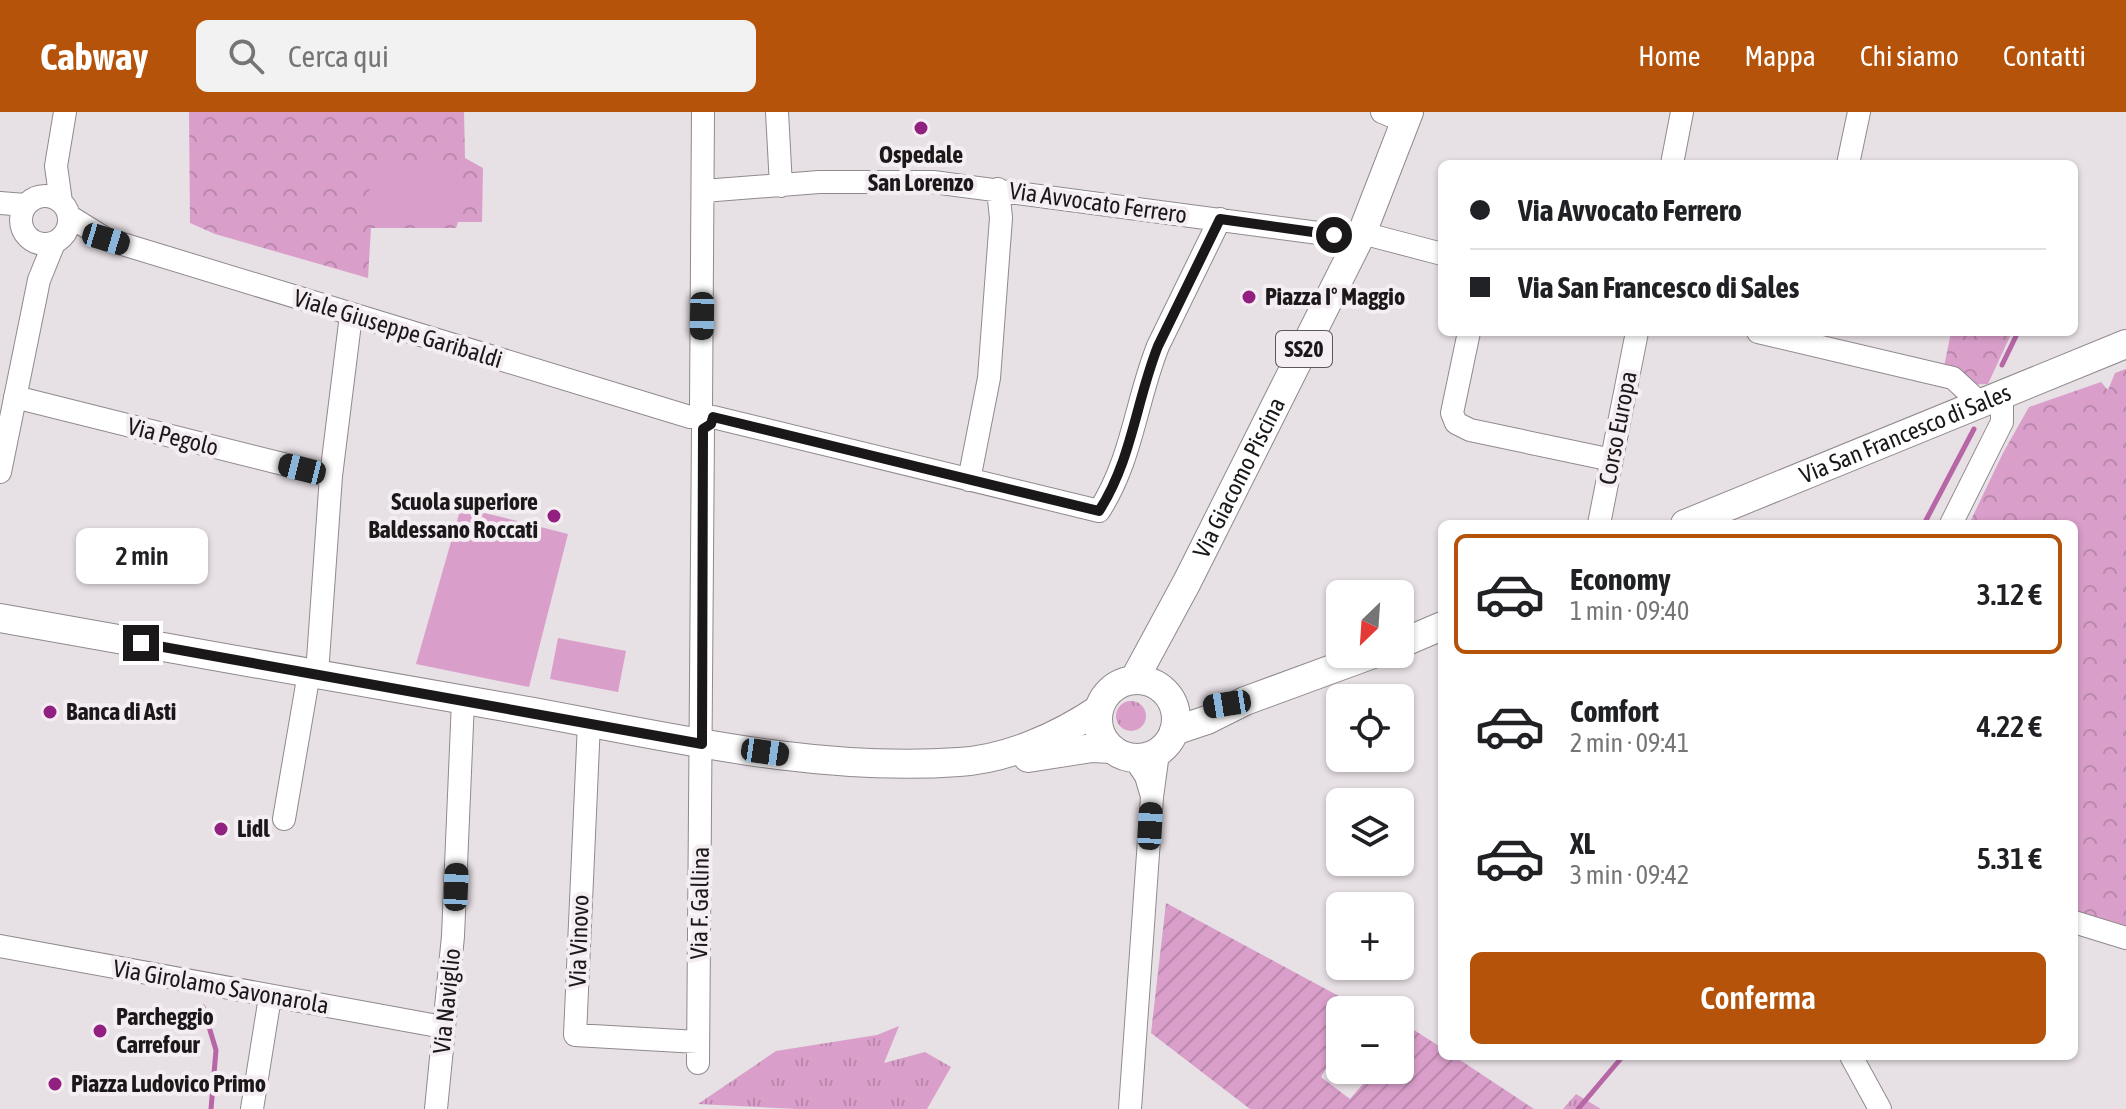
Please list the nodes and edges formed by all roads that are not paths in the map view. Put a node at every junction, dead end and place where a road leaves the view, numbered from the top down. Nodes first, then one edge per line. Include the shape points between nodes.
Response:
1 (65, 112) edge
2 (703, 112) edge
3 (777, 112) edge
4 (1682, 112) edge
5 (1859, 112) edge
6 (1399, 115) edge
7 (1673, 160) edge
8 (1849, 160) edge
9 (56, 166) junction
10 (781, 186) junction
11 (998, 189) junction
12 (703, 191) junction
13 (0, 205) edge
14 (27, 207) junction
15 (1220, 219) junction
16 (62, 224) junction
17 (1362, 233) junction
18 (31, 240) junction
19 (1438, 253) edge
20 (39, 280) junction
21 (351, 315) junction
22 (1468, 336) edge
23 (1636, 336) edge
24 (1811, 337) edge
25 (2126, 344) edge
26 (15, 397) junction
27 (1988, 399) junction
28 (702, 418) junction
29 (1612, 460) junction
30 (0, 472) edge
31 (331, 476) junction
32 (969, 480) junction
33 (1600, 520) edge
34 (1695, 520) edge
35 (1953, 520) edge
36 (1187, 582) junction
37 (0, 618) edge
38 (1438, 628) edge
39 (1414, 638) edge
40 (1335, 668) edge
41 (313, 673) junction
42 (1134, 680) junction
43 (463, 701) junction
44 (1099, 709) junction
45 (589, 723) junction
46 (1153, 731) junction
47 (702, 744) junction
48 (972, 761) junction
49 (284, 819) dead end
50 (2078, 923) edge
51 (2126, 938) edge
52 (0, 946) edge
53 (270, 997) junction
54 (443, 1027) junction
55 (698, 1052) joint
56 (1853, 1060) edge
57 (252, 1109) edge
58 (436, 1109) edge
59 (1130, 1109) edge
60 (1880, 1109) edge

1 - 9 street
2 - 12 street, Via F. Gallina
3 - 10 street
4 - 7 street
5 - 8 street
6 - 17 main road, Via Giacomo Piscina / SS20
9 - 14 street
9 - 16 street
10 - 11 street, Via Avvocato Ferrero via 933,182
10 - 12 street, Via Avvocato Ferrero
11 - 15 street, Via Avvocato Ferrero
11 - 32 street via 1001,218 989,378
12 - 28 street, Via F. Gallina
13 - 14 street
14 - 16 street via 49,196
14 - 18 street via 25,235
15 - 17 street, Via Avvocato Ferrero via 1334,235
15 - 32 street, Viale Giuseppe Garibaldi via 1158,346 1132,439 1099,511
16 - 18 street via 38,244
16 - 20 street
16 - 21 street, Viale Giuseppe Garibaldi
17 - 19 street, Via Avvocato Ferrero
17 - 36 main road, Via Giacomo Piscina / SS20
18 - 20 street
20 - 26 street
21 - 28 street, Viale Giuseppe Garibaldi
21 - 31 street
22 - 29 street via 1452,413 1456,423
23 - 29 street, Corso Europa
24 - 27 street via 1953,378
25 - 27 main road, Via San Francesco di Sales
26 - 30 street
26 - 31 street, Via Pegolo
27 - 34 main road, Via San Francesco di Sales
27 - 35 street via 2002,406 2002,422
28 - 32 street, Viale Giuseppe Garibaldi
28 - 47 street, Via F. Gallina
29 - 33 street, Corso Europa
31 - 41 street
36 - 42 main road, Via Giacomo Piscina
36 - 46 main road, Via Giacomo Piscina via 1172,621
37 - 41 main road
38 - 39 main road
40 - 46 main road via 1207,720
41 - 43 main road
41 - 49 street
42 - 44 main road via 1112,689
42 - 46 main road via 1144,681
43 - 45 main road
43 - 54 street, Via Naviglio via 453,936
44 - 46 main road via 1100,731
44 - 48 main road via 1071,728
45 - 47 main road
45 - 55 street, Via Vinovo via 575,1035
46 - 48 main road via 1092,748 1007,762
46 - 59 street via 1146,776 1152,797
47 - 48 main road via 841,762
47 - 55 street, Via F. Gallina
50 - 51 street
52 - 53 street, Via Girolamo Savonarola
53 - 54 street, Via Girolamo Savonarola
53 - 57 street
54 - 58 street, Via Naviglio
56 - 60 street

